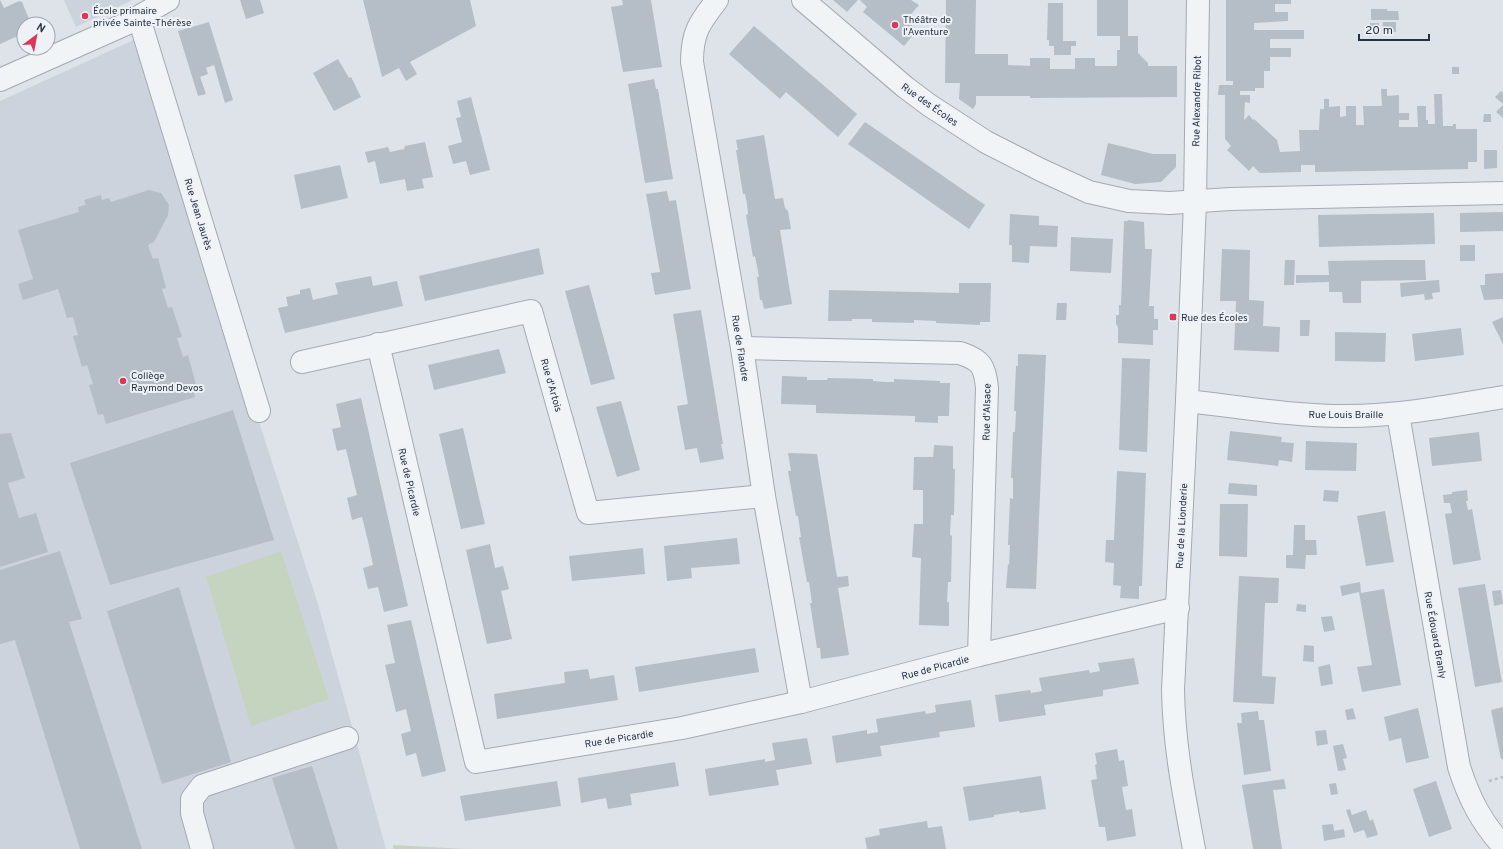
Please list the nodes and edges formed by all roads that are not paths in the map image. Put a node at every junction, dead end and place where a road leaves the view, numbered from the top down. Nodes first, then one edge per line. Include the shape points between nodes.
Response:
1 (168, 0) edge
2 (718, 0) edge
3 (802, 0) edge
4 (1198, 0) edge
5 (139, 18) junction
6 (0, 80) edge
7 (1503, 193) edge
8 (1195, 202) junction
9 (378, 344) junction
10 (742, 348) junction
11 (302, 362) dead end
12 (1503, 396) edge
13 (1187, 401) junction
14 (260, 411) dead end
15 (1398, 414) junction
16 (764, 496) junction
17 (1178, 608) junction
18 (979, 655) junction
19 (800, 702) junction
20 (347, 738) dead end
21 (1503, 846) edge
22 (202, 849) edge
23 (1194, 849) edge

1 - 5 street
2 - 10 street, Rue de Flandre via 701,21 696,32 692,46 692,62
3 - 8 street, Rue des Écoles via 917,96 1011,156 1089,192 1156,203
4 - 8 street, Rue Alexandre Ribot
5 - 6 street
5 - 14 street, Rue Jean Jaurès
7 - 8 street, Rue des Écoles
8 - 13 street, Rue de la Lionderie
9 - 11 street, Rue d'Artois
9 - 16 street, Rue d'Artois via 531,311 588,513
9 - 19 street, Rue de Picardie via 476,762 682,728
10 - 16 street, Rue de Flandre
10 - 18 street, Rue d'Alsace via 960,353 981,363 986,373 987,388
12 - 15 street, Rue Louis Braille
13 - 15 street, Rue Louis Braille via 1316,415
13 - 17 street, Rue de la Lionderie
15 - 21 street, Rue Édouard Branly via 1459,767 1465,787 1477,811
16 - 19 street, Rue de Flandre
17 - 18 street, Rue de Picardie
17 - 23 street, Rue de la Lionderie via 1173,690 1175,733
18 - 19 street, Rue de Picardie
20 - 22 street via 202,786 192,799 192,813

